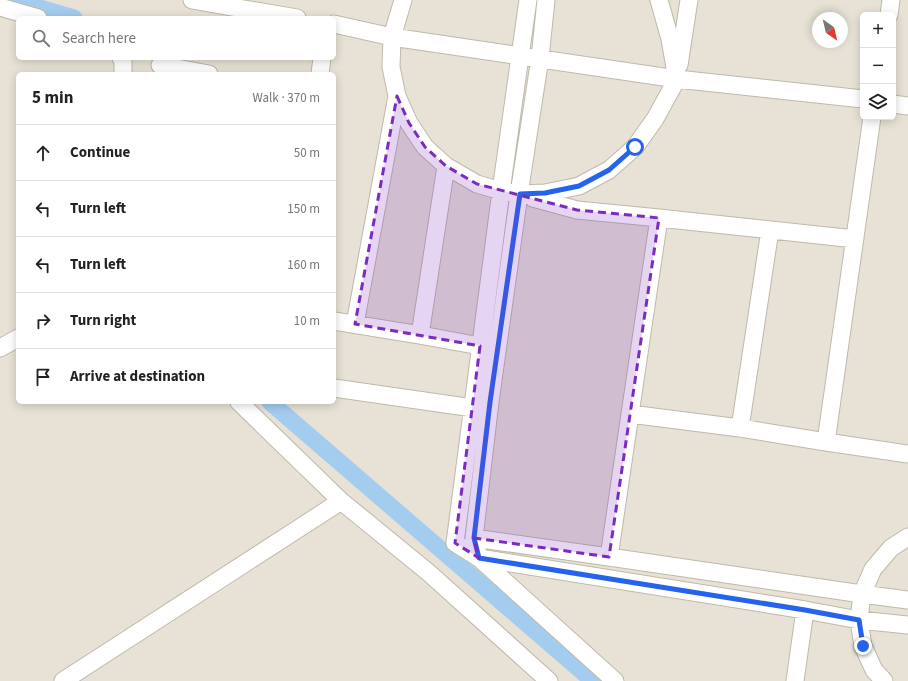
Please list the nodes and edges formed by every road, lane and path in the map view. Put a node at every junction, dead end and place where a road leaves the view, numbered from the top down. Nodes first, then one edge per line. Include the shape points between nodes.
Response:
1 (192, 0) edge
2 (403, 0) edge
3 (528, 0) edge
4 (546, 0) edge
5 (659, 0) edge
6 (689, 0) edge
7 (891, 0) edge
8 (220, 3) edge
9 (0, 7) edge
10 (889, 12) edge
11 (31, 16) edge
12 (287, 16) edge
13 (336, 24) edge
14 (392, 37) junction
15 (520, 55) junction
16 (540, 58) junction
17 (123, 60) edge
18 (322, 60) edge
19 (160, 65) dead end
20 (123, 72) edge
21 (198, 72) edge
22 (320, 72) edge
23 (677, 79) junction
24 (397, 96) junction
25 (860, 99) edge
26 (896, 104) edge
27 (908, 106) edge
28 (872, 120) edge
29 (446, 166) junction
30 (501, 190) junction
31 (520, 194) junction
32 (659, 218) junction
33 (770, 230) junction
34 (855, 239) junction
35 (336, 321) edge
36 (355, 324) junction
37 (420, 335) junction
38 (16, 339) edge
39 (480, 346) junction
40 (0, 348) edge
41 (336, 388) edge
42 (241, 404) edge
43 (473, 408) junction
44 (630, 414) junction
45 (740, 428) junction
46 (826, 442) junction
47 (908, 454) edge
48 (341, 501) junction
49 (908, 537) edge
50 (474, 538) junction
51 (610, 557) junction
52 (479, 558) junction
53 (862, 594) junction
54 (908, 600) edge
55 (805, 610) junction
56 (859, 620) junction
57 (908, 625) edge
58 (63, 681) edge
59 (549, 681) edge
60 (615, 681) edge
61 (795, 681) edge
62 (884, 681) edge

1 - 8 street
2 - 14 street
3 - 15 street
4 - 16 street
5 - 23 street via 670,39
6 - 23 street
7 - 10 street
8 - 12 street
9 - 11 street
13 - 14 street
14 - 15 street
14 - 24 street via 392,67
15 - 16 street
15 - 30 street
16 - 23 street
16 - 31 street
17 - 20 street
18 - 22 street
19 - 21 street
23 - 25 street
23 - 31 street via 655,119 635,147 609,170 579,186 545,193
24 - 29 street via 409,123 421,141
24 - 36 street
26 - 27 street
28 - 34 street
29 - 30 street via 477,184
29 - 37 street
30 - 31 street
30 - 39 street
31 - 32 street via 577,210
31 - 50 street via 490,402
32 - 33 street
32 - 44 street
33 - 34 street
33 - 45 street
34 - 46 street
35 - 36 street
36 - 37 street
37 - 39 street
38 - 40 street
39 - 43 street
41 - 43 street
42 - 48 street
43 - 52 street via 454,543
44 - 45 street
44 - 51 street
45 - 46 street
46 - 47 street
48 - 58 street
48 - 59 street via 429,573
49 - 53 street via 891,548 873,569
50 - 51 street
50 - 52 street
51 - 53 street
52 - 55 street
52 - 60 street
53 - 54 street
53 - 56 street
55 - 56 street
55 - 61 street
56 - 57 street
56 - 62 street via 863,646 874,670

